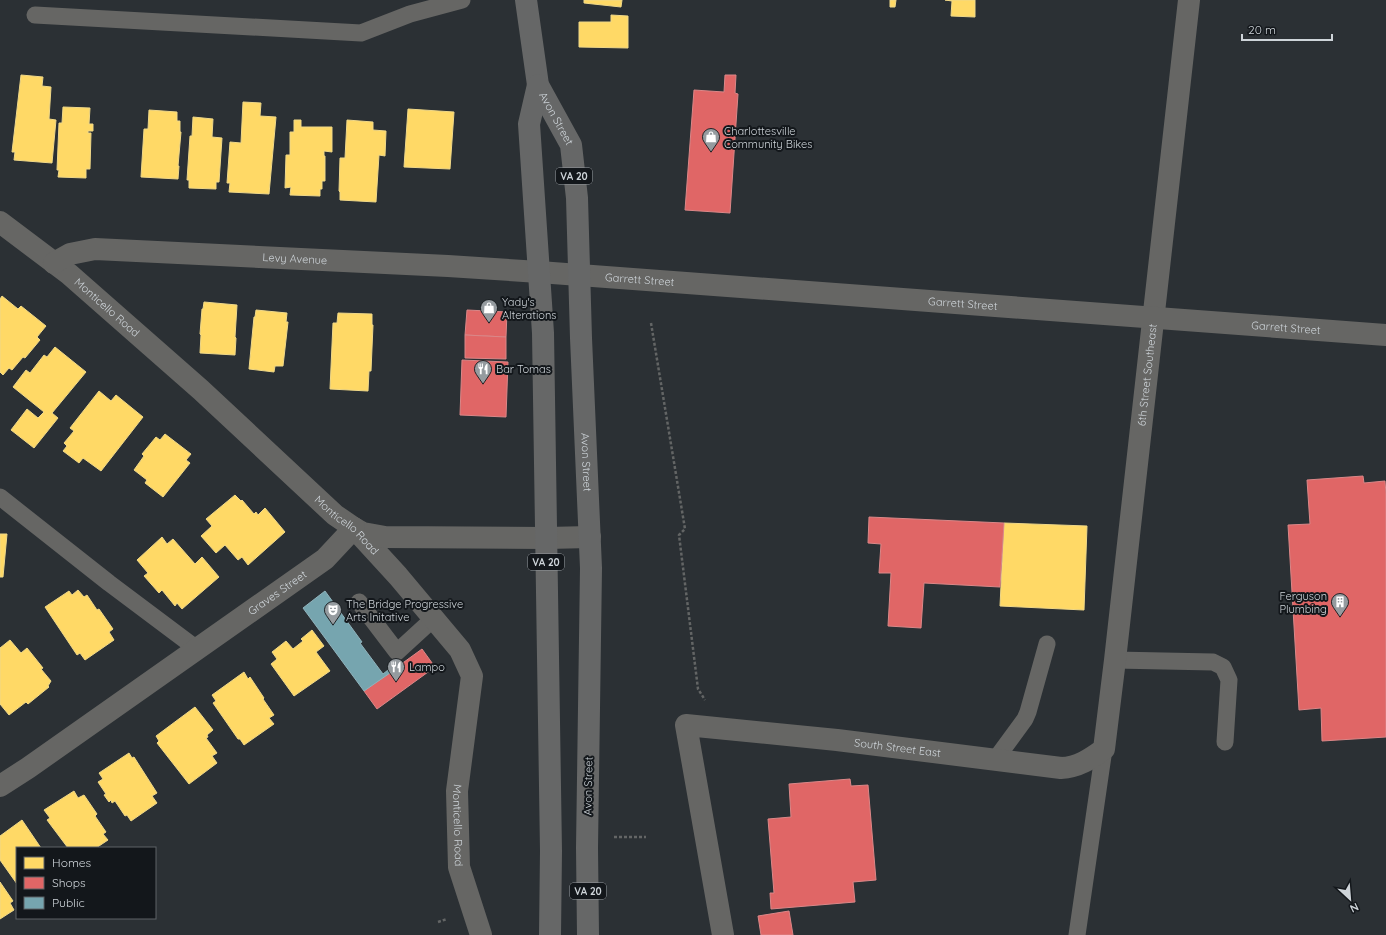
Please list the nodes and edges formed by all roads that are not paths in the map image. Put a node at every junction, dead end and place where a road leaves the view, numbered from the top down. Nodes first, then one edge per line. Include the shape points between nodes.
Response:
1 (462, 0) edge
2 (526, 0) edge
3 (1189, 0) edge
4 (35, 15) dead end
5 (538, 84) junction
6 (0, 222) edge
7 (54, 263) junction
8 (539, 272) junction
9 (579, 275) junction
10 (1154, 317) junction
11 (1386, 335) edge
12 (0, 497) edge
13 (354, 528) junction
14 (590, 537) junction
15 (547, 538) junction
16 (358, 602) dead end
17 (433, 618) junction
18 (1047, 644) dead end
19 (197, 649) junction
20 (1115, 660) junction
21 (1225, 742) dead end
22 (1104, 749) junction
23 (995, 760) junction
24 (0, 786) edge
25 (481, 935) edge
26 (550, 935) edge
27 (588, 935) edge
28 (722, 935) edge
29 (1077, 935) edge

1 - 4 lane via 410,14 361,33
2 - 5 main road, Avon Street / VA 20
3 - 10 street, 6th Street Southeast
5 - 8 main road, Avon Street / VA 20 via 529,124
5 - 9 main road, Avon Street / VA 20 via 570,145 577,198
6 - 7 street, Monticello Road
7 - 8 street, Levy Avenue via 70,254 96,249
7 - 13 street, Monticello Road via 200,390 335,515
8 - 9 street, Garrett Street
8 - 15 main road, Avon Street / VA 20 via 543,333
9 - 10 street, Garrett Street
9 - 14 main road, Avon Street / VA 20
10 - 11 street, Garrett Street
10 - 20 street, 6th Street Southeast
12 - 19 lane
13 - 15 street via 385,537
13 - 17 street, Monticello Road
13 - 19 street, Graves Street via 326,559
14 - 15 street
14 - 27 main road, Avon Street / VA 20
15 - 26 main road, Avon Street / VA 20
16 - 17 lane via 397,652
17 - 25 street, Monticello Road via 460,650 472,676 457,790 458,867
18 - 23 lane via 1025,719
19 - 24 street, Graves Street
20 - 21 lane via 1213,662 1223,667 1229,680
20 - 22 street, 6th Street Southeast
22 - 23 street, South Street East via 1088,761 1072,767
22 - 29 lane
23 - 28 street, South Street East via 837,740 686,725

